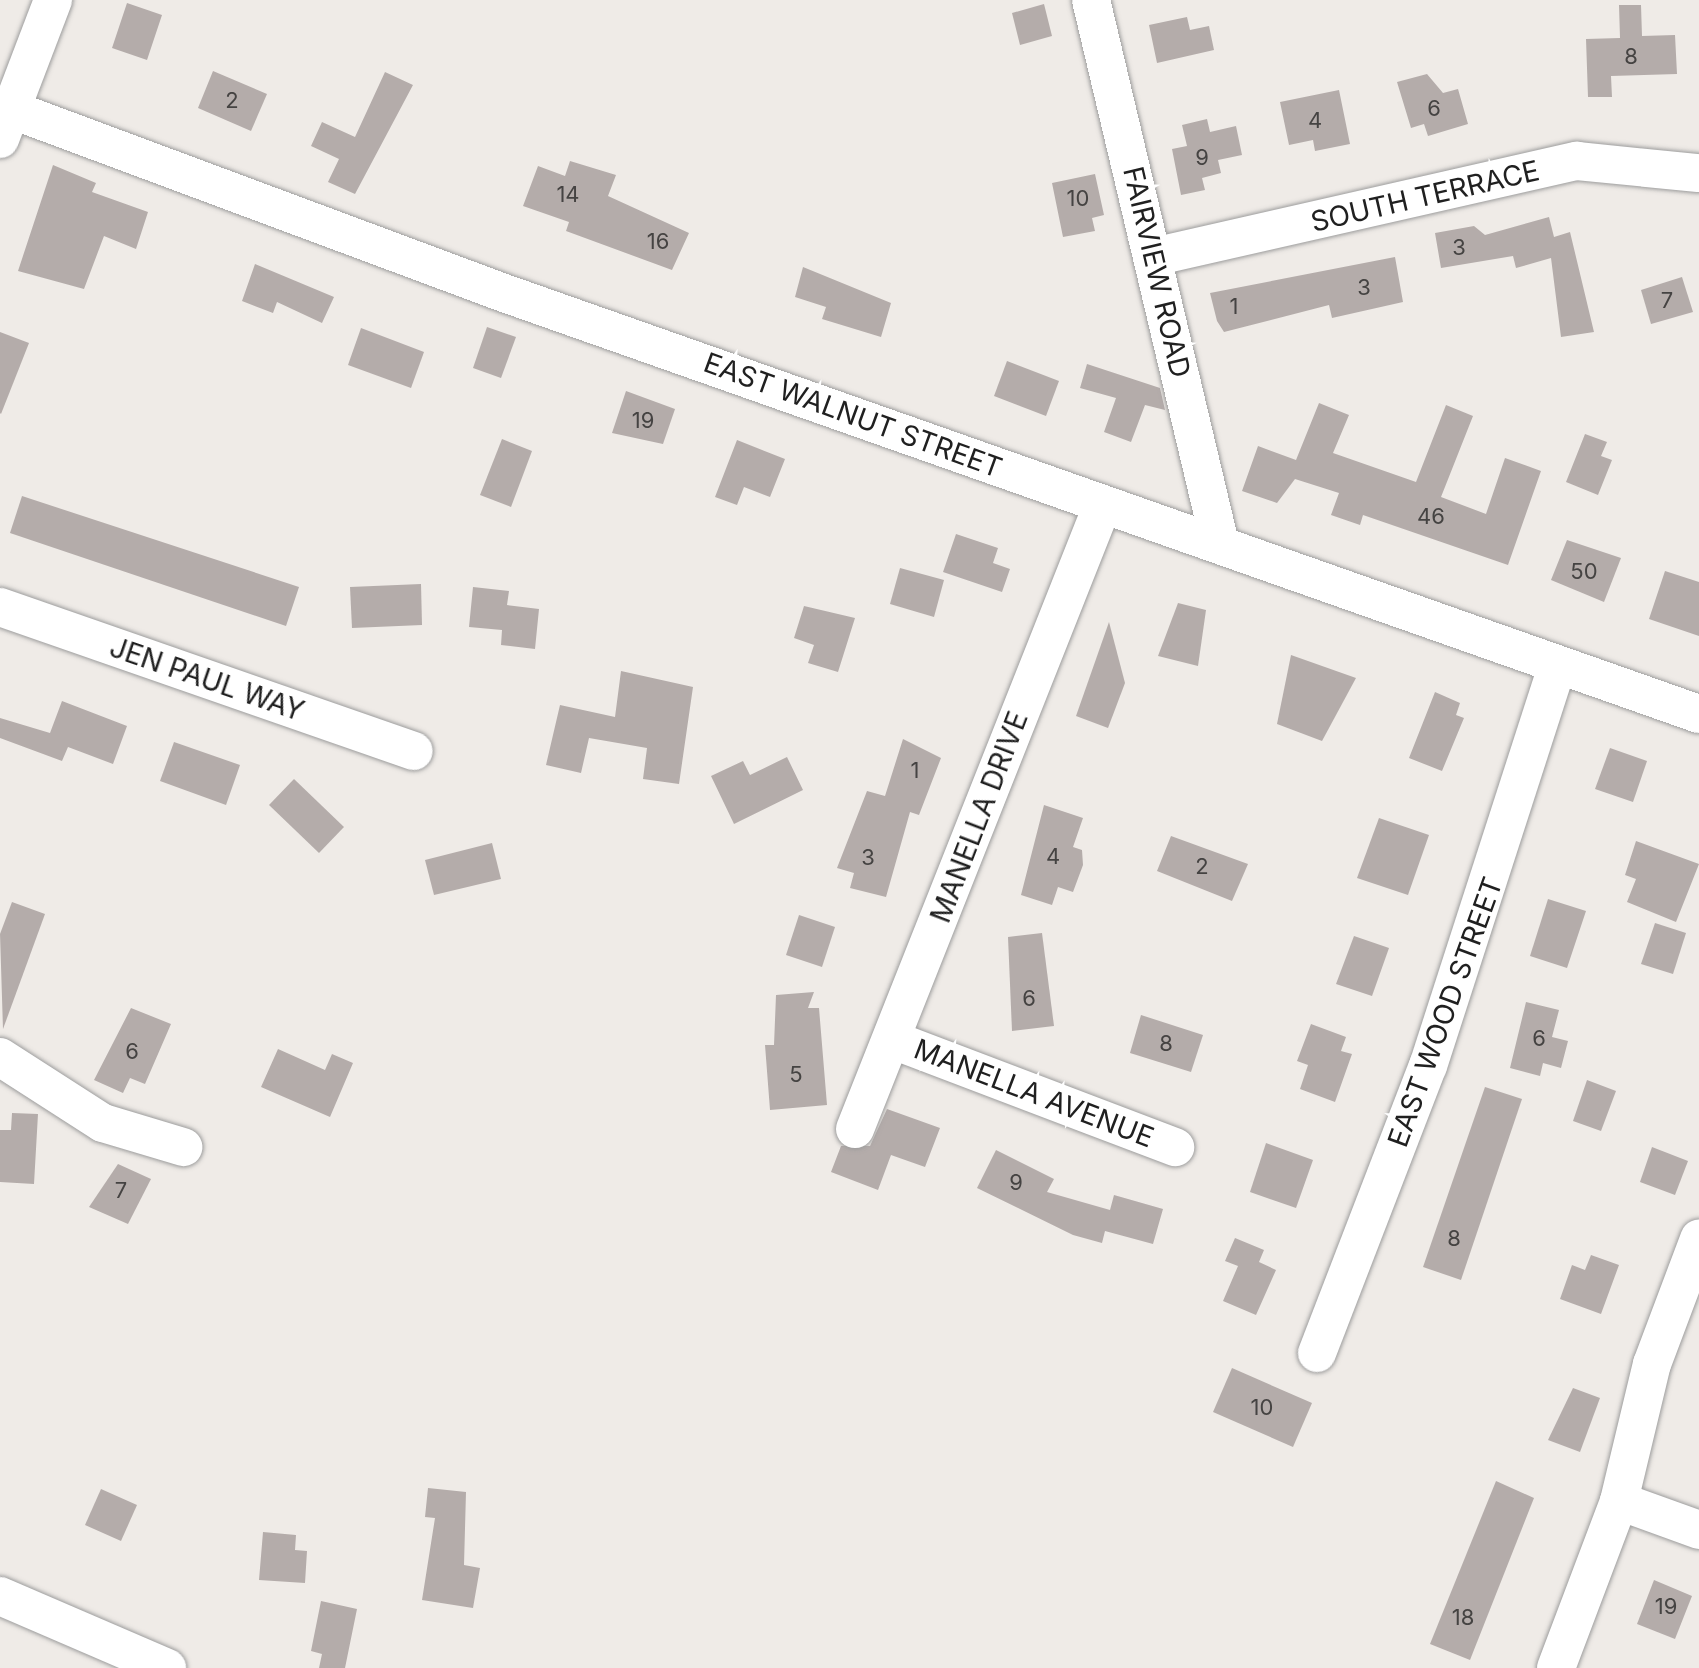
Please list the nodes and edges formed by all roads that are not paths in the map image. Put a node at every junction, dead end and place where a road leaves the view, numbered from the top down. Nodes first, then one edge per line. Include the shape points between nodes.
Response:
1 (52, 0) edge
2 (1092, 0) edge
3 (5, 124) edge
4 (1698, 173) edge
5 (1153, 257) junction
6 (1102, 504) junction
7 (1220, 544) junction
8 (0, 606) edge
9 (1557, 666) junction
10 (1699, 714) edge
11 (414, 751) dead end
12 (894, 1040) junction
13 (0, 1056) edge
14 (855, 1129) dead end
15 (184, 1147) dead end
16 (1175, 1147) dead end
17 (1699, 1239) edge
18 (1316, 1353) dead end
19 (1619, 1501) junction
20 (1699, 1530) edge
21 (0, 1596) edge
22 (167, 1668) edge
23 (1556, 1668) edge

1 - 3 street
2 - 5 street, FAIRVIEW ROAD
3 - 6 street, EAST WALNUT STREET
4 - 5 street, SOUTH TERRACE via 1576,161
5 - 7 street, FAIRVIEW ROAD
6 - 7 street, EAST WALNUT STREET
6 - 12 street, MANELLA DRIVE
7 - 9 street, EAST WALNUT STREET
8 - 11 street, JEN PAUL WAY
9 - 10 street, EAST WALNUT STREET
9 - 18 street, EAST WOOD STREET via 1434,1049
12 - 14 street, MANELLA DRIVE
12 - 16 street, MANELLA AVENUE
13 - 15 street via 103,1124
17 - 19 street via 1652,1364
19 - 20 street
19 - 23 street
21 - 22 street

